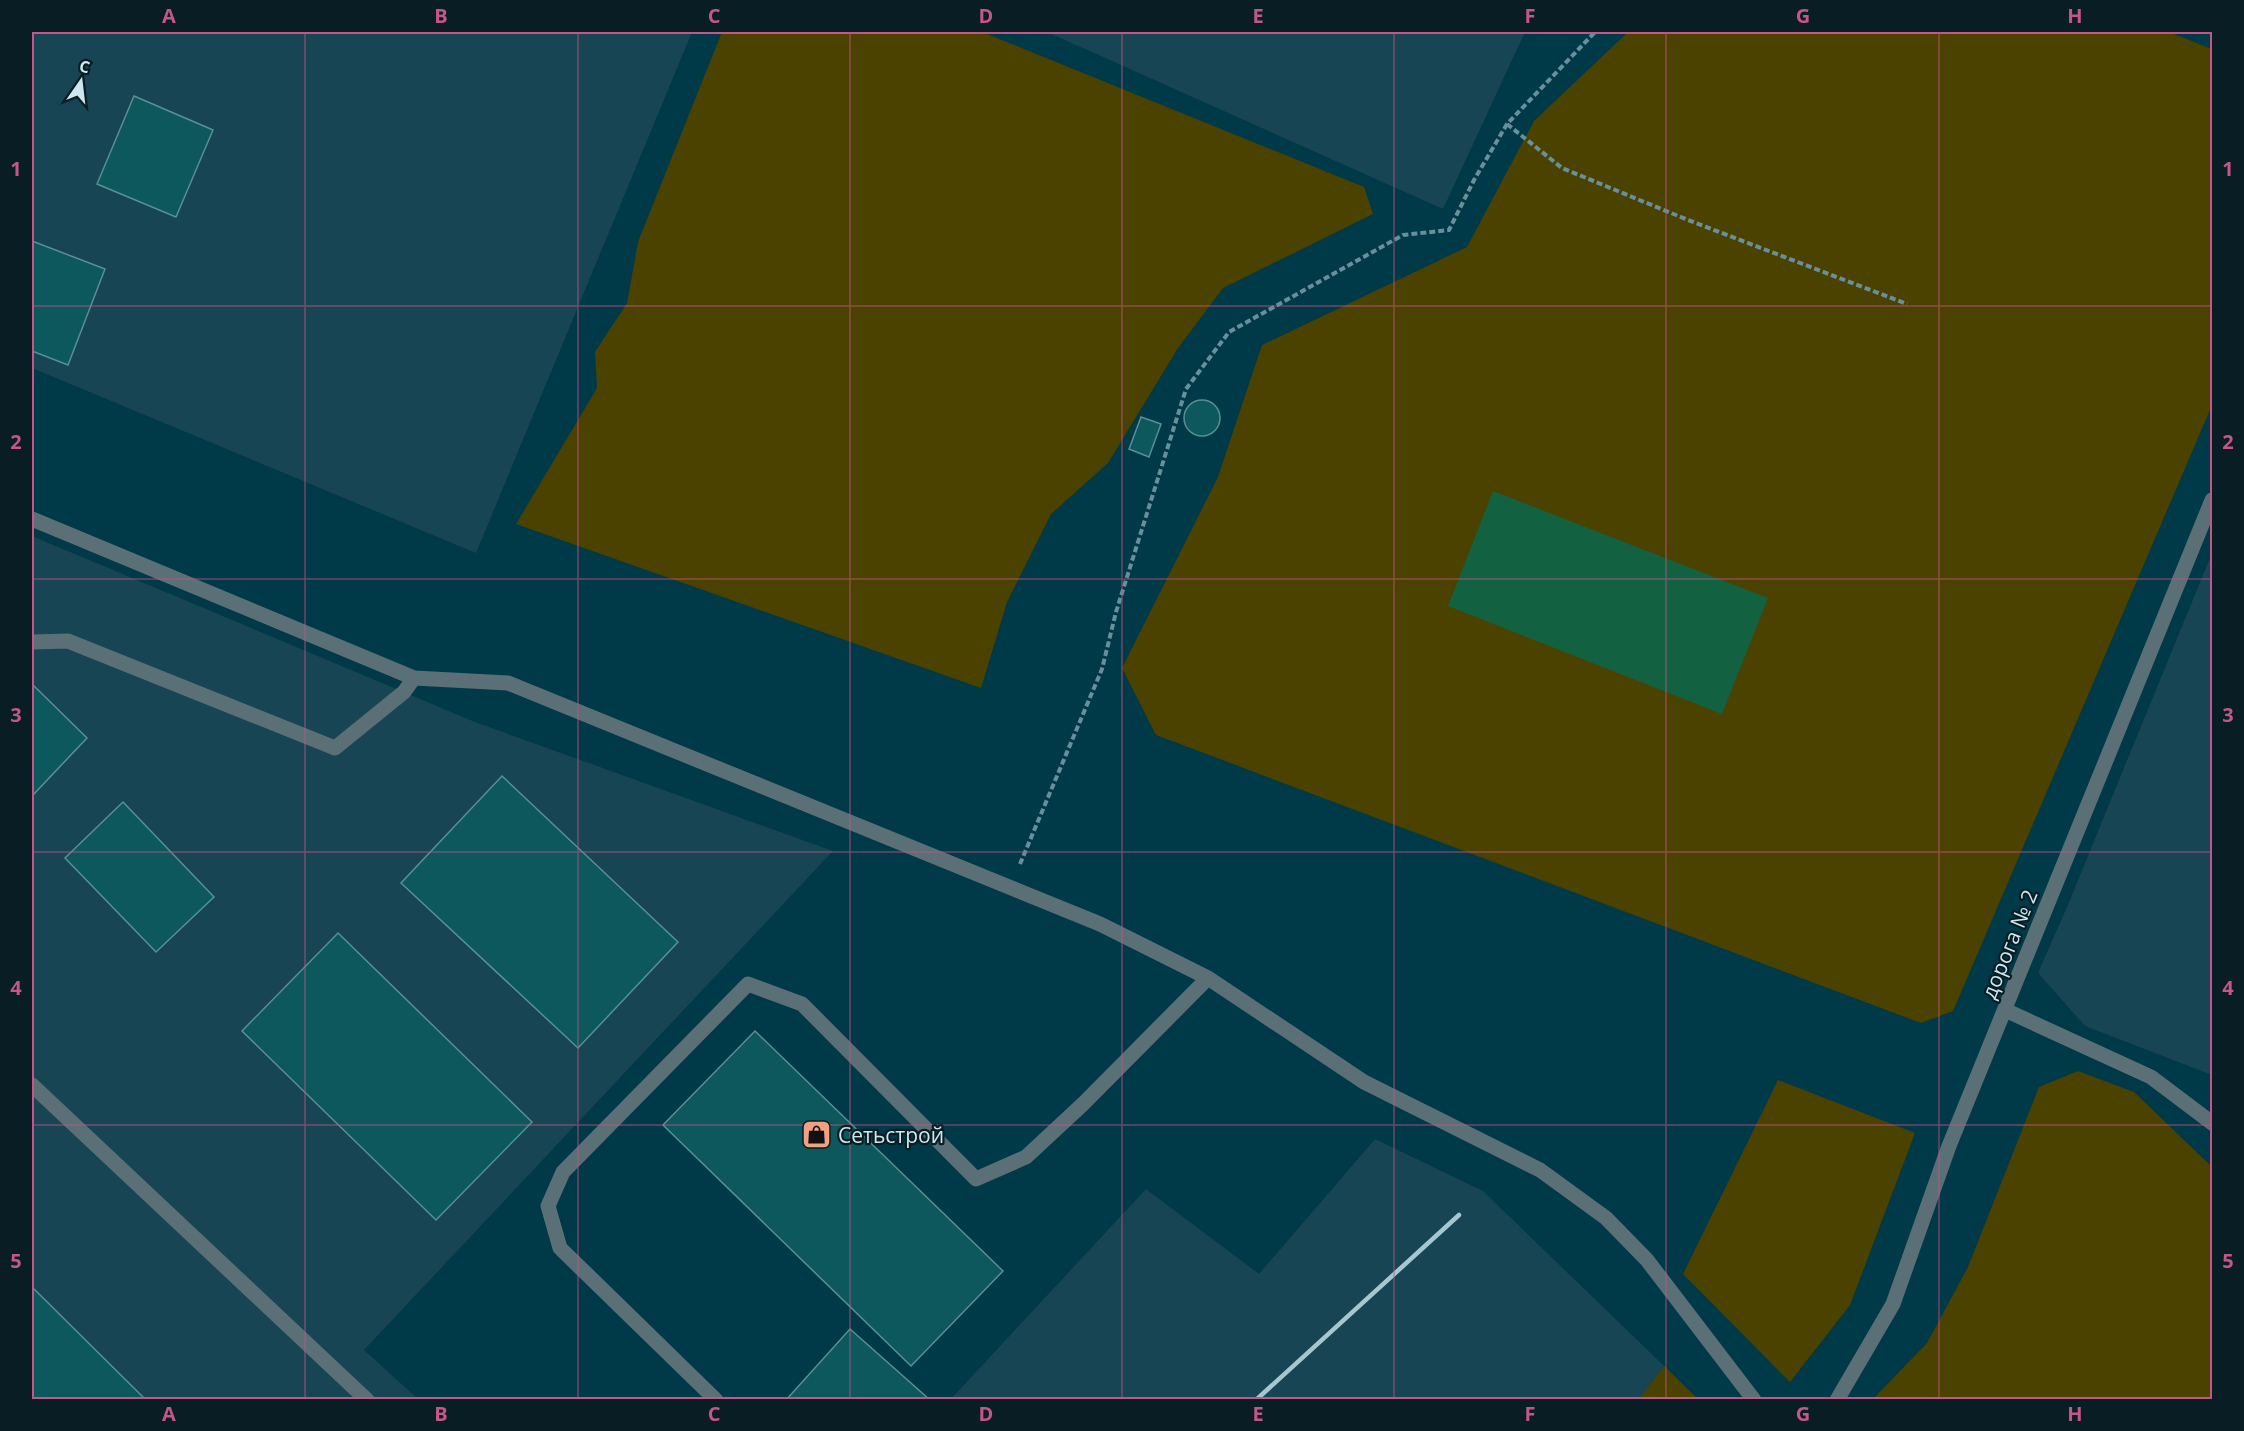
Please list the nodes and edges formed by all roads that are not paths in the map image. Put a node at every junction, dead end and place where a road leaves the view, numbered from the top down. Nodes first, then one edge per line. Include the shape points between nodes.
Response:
1 (2212, 500) edge
2 (32, 519) edge
3 (32, 642) edge
4 (414, 678) junction
5 (1208, 978) junction
6 (2005, 1010) junction
7 (32, 1084) edge
8 (2212, 1123) edge
9 (367, 1400) edge
10 (716, 1400) edge
11 (1754, 1400) edge
12 (1837, 1400) edge

1 - 6 street, дорога № 2
2 - 4 street
3 - 4 street via 68,640 335,748 404,692
4 - 5 street via 508,682 1101,924
5 - 10 street via 1026,1157 976,1179 802,1004 748,984 563,1172 548,1206 561,1248
5 - 11 street via 1364,1082 1540,1170 1606,1218 1647,1260
6 - 8 street via 2151,1077
6 - 12 street, дорога № 2 via 1949,1146 1893,1304
7 - 9 street

